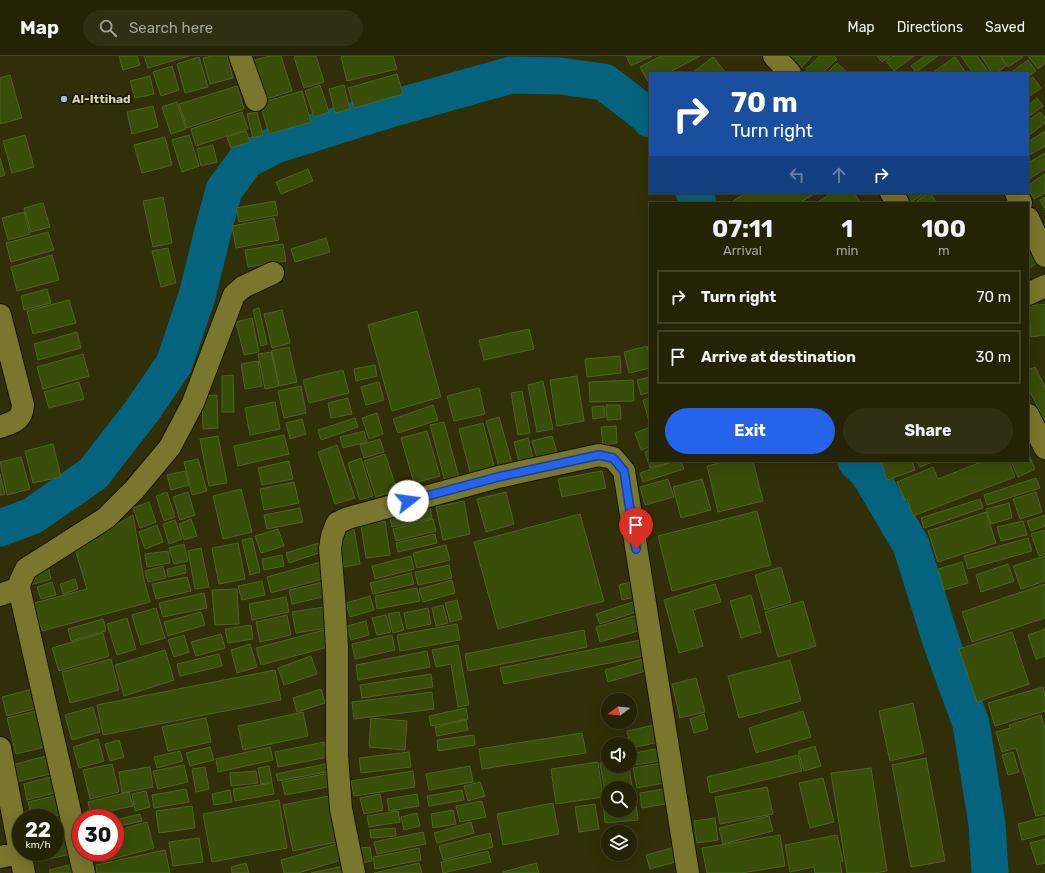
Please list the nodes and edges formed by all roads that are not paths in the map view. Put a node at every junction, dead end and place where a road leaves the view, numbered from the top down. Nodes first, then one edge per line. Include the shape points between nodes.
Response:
1 (240, 56) edge
2 (774, 56) edge
3 (789, 72) edge
4 (256, 100) dead end
5 (1029, 220) edge
6 (1045, 256) edge
7 (273, 273) dead end
8 (1045, 286) edge
9 (1029, 294) edge
10 (0, 315) edge
11 (0, 427) edge
12 (10, 591) edge
13 (0, 748) edge
14 (2, 773) edge
15 (12, 841) edge
16 (84, 873) edge
17 (354, 873) edge
18 (688, 873) edge

1 - 4 street
2 - 3 street
5 - 6 street
7 - 12 street via 243,287 234,295 193,403 170,447 134,490 106,518 26,569 20,582
8 - 9 street
10 - 11 street via 23,405 18,419
12 - 16 street
13 - 14 street
14 - 15 street
17 - 18 street via 341,809 337,756 337,647 330,548 337,523 498,477 599,455 613,458 624,471

